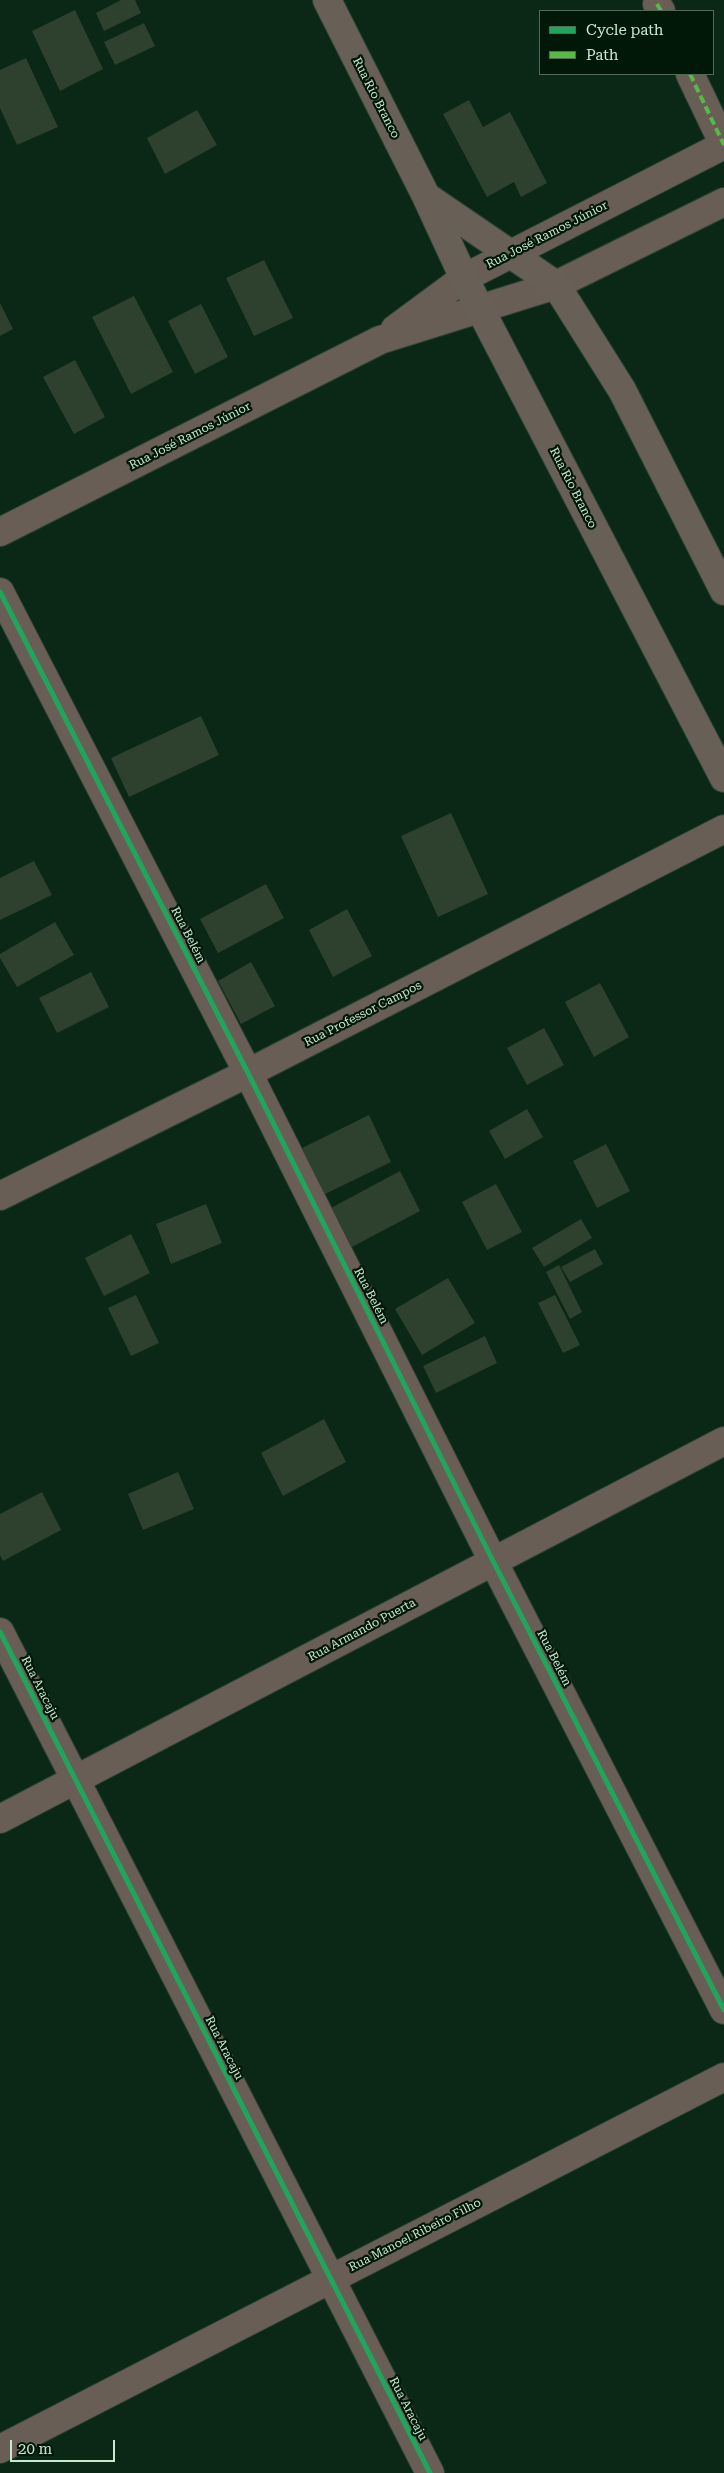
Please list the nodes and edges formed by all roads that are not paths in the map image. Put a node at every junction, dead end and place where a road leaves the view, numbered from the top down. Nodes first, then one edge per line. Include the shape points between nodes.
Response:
1 (327, 0) edge
2 (690, 75) edge
3 (724, 145) edge
4 (426, 196) junction
5 (724, 202) edge
6 (509, 253) junction
7 (464, 278) junction
8 (556, 286) junction
9 (481, 310) junction
10 (380, 340) junction
11 (0, 532) edge
12 (724, 591) edge
13 (0, 592) edge
14 (724, 778) edge
15 (724, 829) edge
16 (248, 1073) junction
17 (0, 1196) edge
18 (724, 1441) edge
19 (493, 1561) junction
20 (0, 1632) edge
21 (75, 1779) junction
22 (0, 1819) edge
23 (724, 2010) edge
24 (724, 2077) edge
25 (331, 2279) junction
26 (0, 2449) edge
27 (430, 2473) edge

1 - 4 street, Rua Rio Branco
2 - 3 street
3 - 6 street, Rua José Ramos Júnior
4 - 6 street, Rua Rio Branco
4 - 7 street, Rua Rio Branco
5 - 8 street, Rua José Ramos Júnior
6 - 7 street, Rua José Ramos Júnior
6 - 8 street, Rua Rio Branco
7 - 9 street, Rua Rio Branco
7 - 10 street, Rua José Ramos Júnior
8 - 9 street, Rua José Ramos Júnior
8 - 12 street, Rua Rio Branco via 622,390
9 - 10 street, Rua José Ramos Júnior
9 - 14 street, Rua Rio Branco
10 - 11 street, Rua José Ramos Júnior
13 - 16 street, Rua Belém
15 - 16 street, Rua Professor Campos
16 - 17 street, Rua Professor Campos
16 - 19 street, Rua Belém
18 - 19 street, Rua Armando Puerta
19 - 21 street, Rua Armando Puerta
19 - 23 street, Rua Belém
20 - 21 street, Rua Aracaju
21 - 22 street, Rua Armando Puerta
21 - 25 street, Rua Aracaju
24 - 25 street, Rua Manoel Ribeiro Filho
25 - 26 street, Rua Manoel Ribeiro Filho
25 - 27 street, Rua Aracaju

